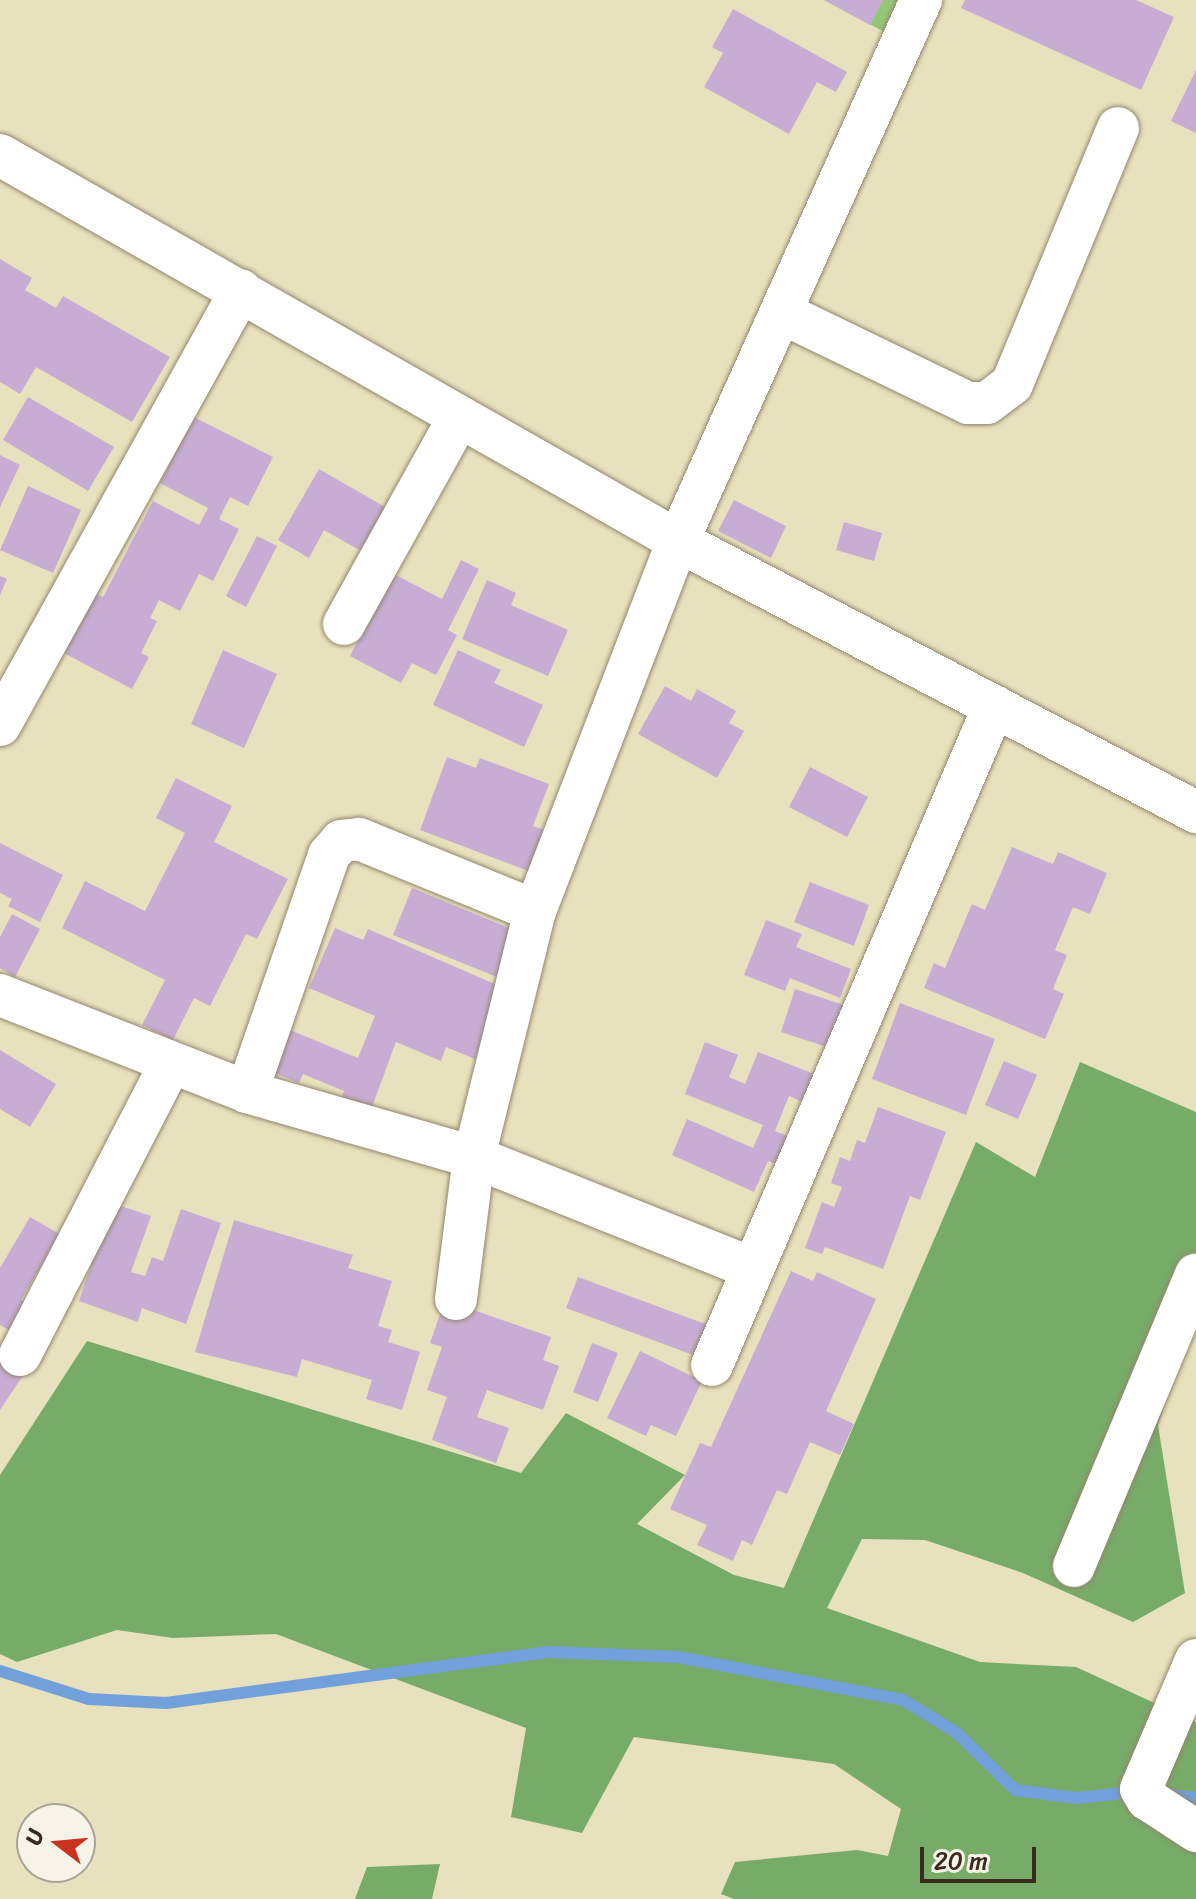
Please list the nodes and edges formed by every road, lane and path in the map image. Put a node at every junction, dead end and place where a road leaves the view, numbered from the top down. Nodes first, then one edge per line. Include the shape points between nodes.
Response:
1 (921, 0) edge
2 (1118, 128) dead end
3 (4, 167) edge
4 (241, 290) junction
5 (782, 313) junction
6 (459, 417) junction
7 (678, 541) junction
8 (344, 624) dead end
9 (994, 706) junction
10 (0, 725) edge
11 (1196, 812) edge
12 (535, 911) junction
13 (0, 995) edge
14 (170, 1065) junction
15 (247, 1092) junction
16 (474, 1157) junction
17 (751, 1268) junction
18 (1196, 1274) edge
19 (456, 1299) dead end
20 (20, 1355) dead end
21 (712, 1365) dead end
22 (1074, 1566) dead end
23 (1196, 1660) edge
24 (1196, 1831) edge

1 - 5 street
2 - 5 street via 1012,384 987,403 968,403
3 - 4 street
4 - 6 street
4 - 10 street
5 - 7 street
6 - 7 street
6 - 8 street
7 - 9 street
7 - 12 street
9 - 11 street
9 - 17 street
12 - 15 street via 359,839 341,841 329,855
12 - 16 street
13 - 14 street
14 - 15 street
14 - 20 street
15 - 16 street
16 - 17 street
16 - 19 street
17 - 21 street
18 - 22 street
23 - 24 street via 1141,1789 1147,1799

